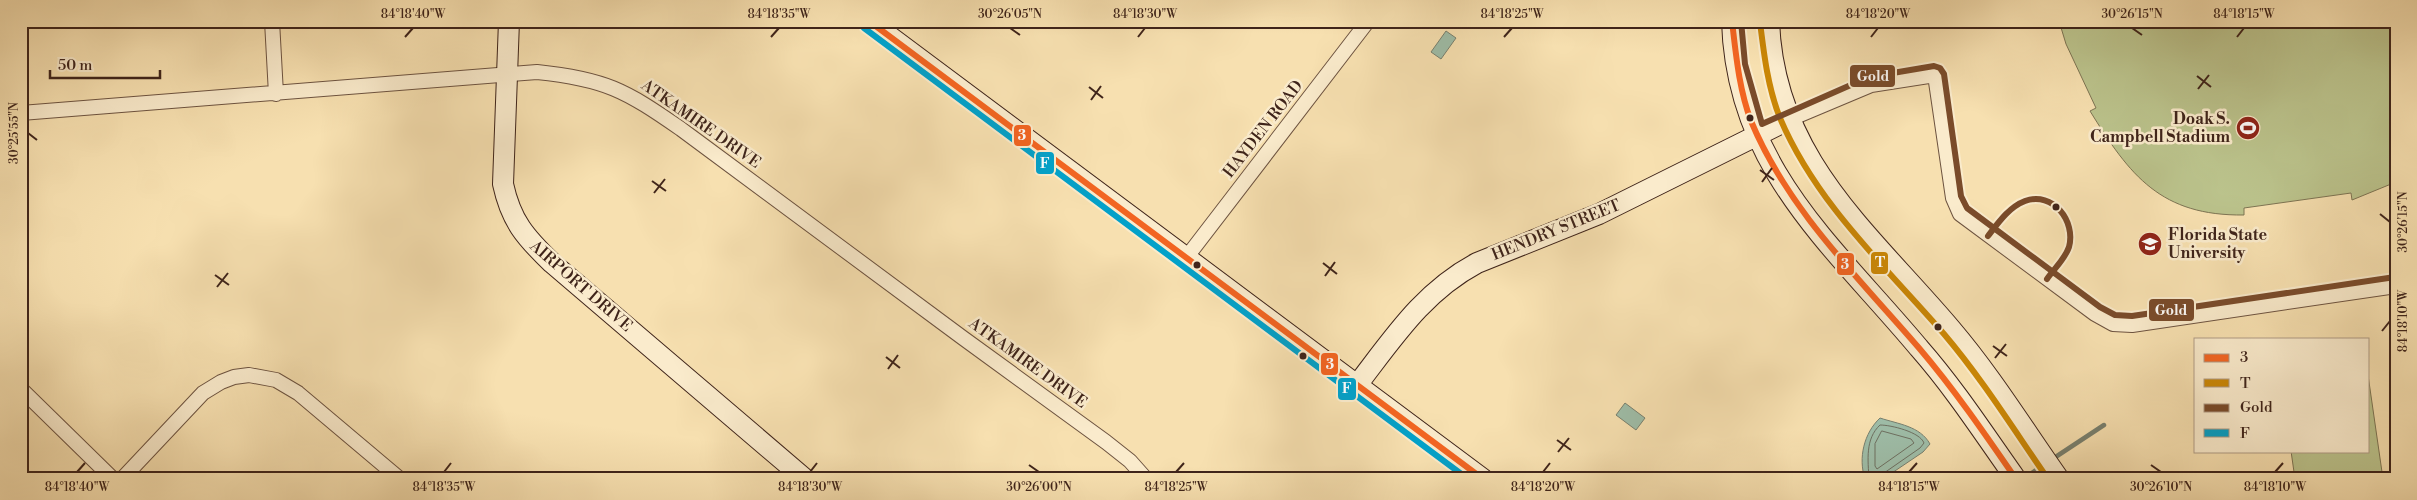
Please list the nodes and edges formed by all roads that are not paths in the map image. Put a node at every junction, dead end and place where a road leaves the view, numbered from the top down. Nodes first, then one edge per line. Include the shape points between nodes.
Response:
1 (272, 21) edge
2 (510, 21) edge
3 (869, 21) edge
4 (1368, 21) edge
5 (1732, 21) edge
6 (1769, 21) edge
7 (507, 76) junction
8 (276, 94) junction
9 (21, 114) edge
10 (1790, 119) junction
11 (1757, 136) junction
12 (1186, 258) junction
13 (2396, 286) edge
14 (1357, 385) junction
15 (21, 389) edge
16 (113, 479) edge
17 (122, 479) edge
18 (400, 479) edge
19 (805, 479) edge
20 (1146, 479) edge
21 (1483, 479) edge
22 (2016, 479) edge
23 (2059, 479) edge

1 - 8 street
2 - 7 street, AIRPORT DRIVE
3 - 12 street
4 - 12 street, HAYDEN ROAD
5 - 11 street via 1739,82
6 - 10 street via 1776,76
7 - 8 street, ATKAMIRE DRIVE
7 - 19 street, AIRPORT DRIVE via 503,184 516,224 529,242
7 - 20 street, ATKAMIRE DRIVE via 537,72 575,76 619,89 641,101 1106,442 1130,460
8 - 9 street, ATKAMIRE DRIVE
10 - 11 street, HENDRY STREET
10 - 13 street via 1871,85 1935,74 1953,198 1960,214 2113,324 2132,325
10 - 23 street via 1811,164 1836,199 1951,329
11 - 14 street, HENDRY STREET via 1599,214 1461,271 1418,307
11 - 22 street via 1794,204 1935,366
12 - 14 street
14 - 21 street
15 - 16 street
17 - 18 street via 203,393 221,382 249,375 276,380 298,393

